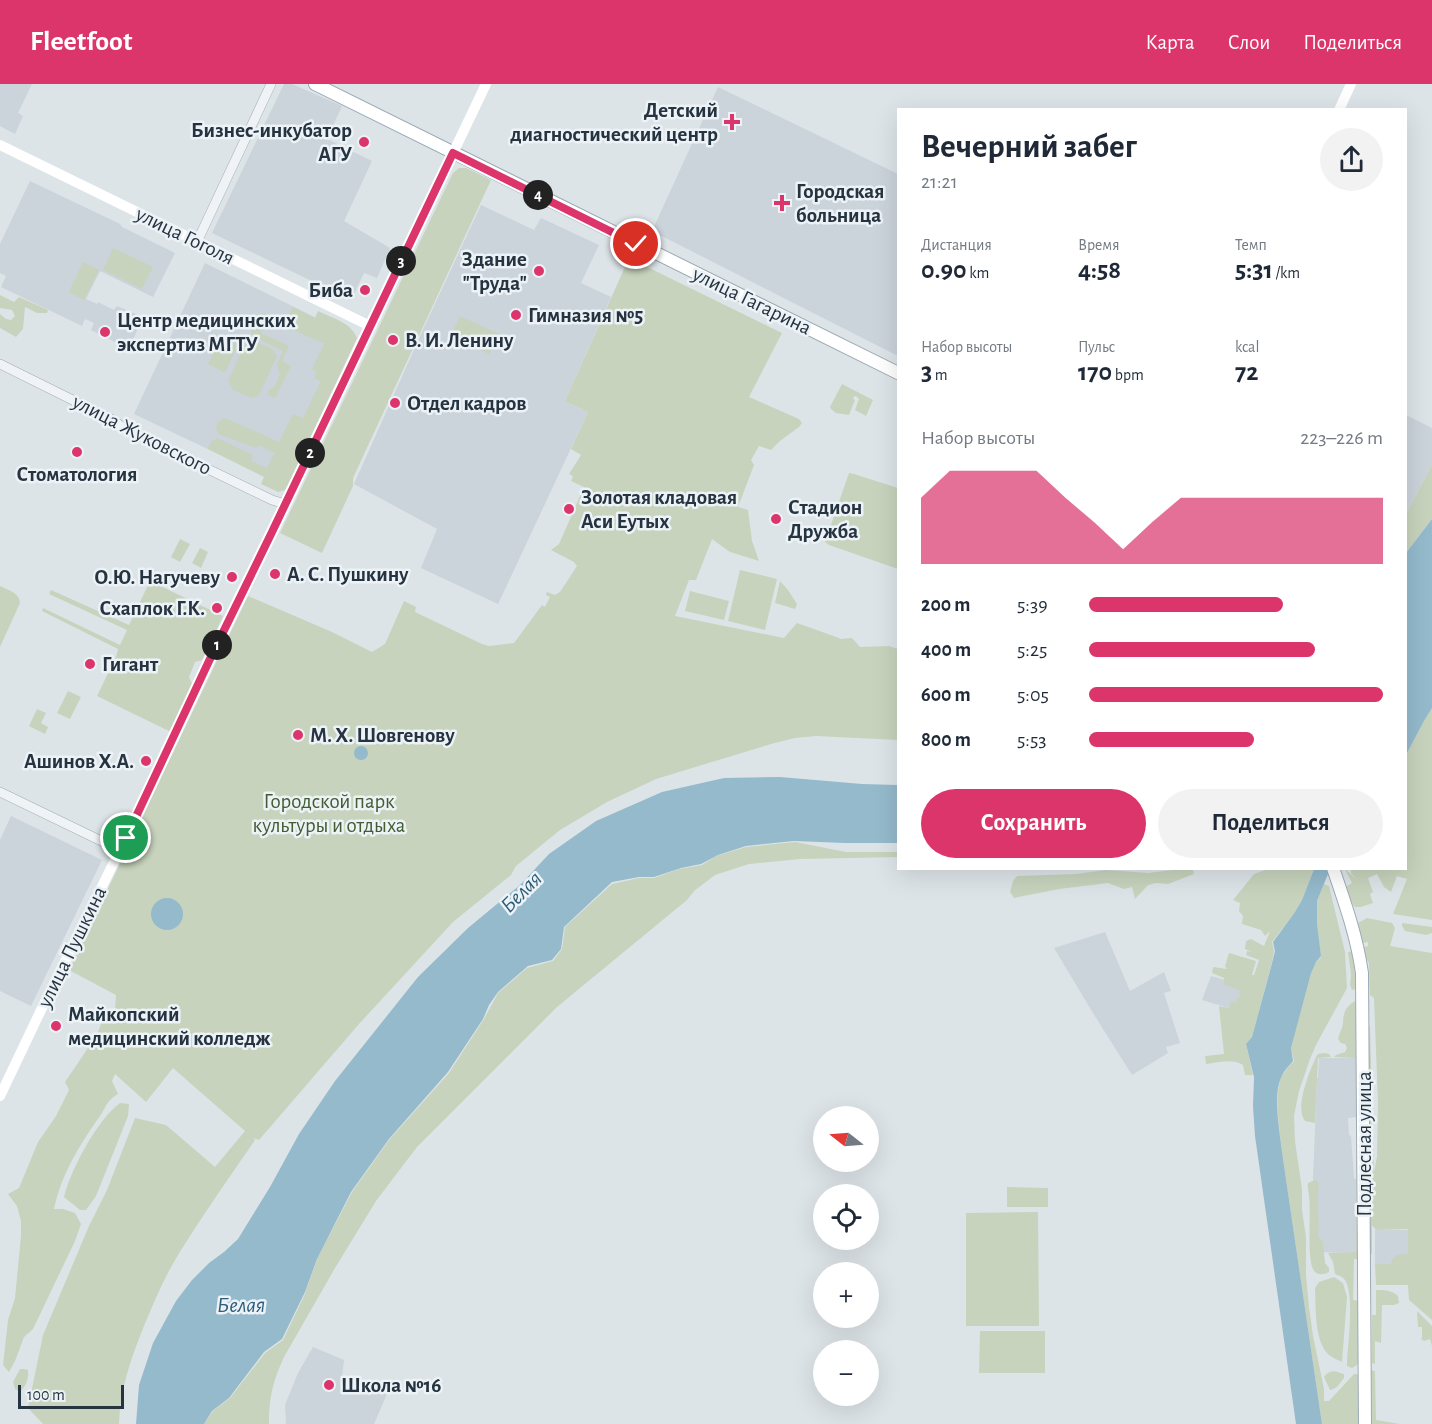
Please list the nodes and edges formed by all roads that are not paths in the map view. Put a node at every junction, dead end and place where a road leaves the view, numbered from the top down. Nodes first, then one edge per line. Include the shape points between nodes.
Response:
1 (271, 84) edge
2 (315, 84) edge
3 (486, 84) edge
4 (1351, 84) edge
5 (1340, 108) edge
6 (0, 145) edge
7 (453, 153) junction
8 (197, 242) junction
9 (370, 326) junction
10 (0, 364) edge
11 (897, 373) edge
12 (285, 504) junction
13 (0, 792) edge
14 (120, 850) junction
15 (1333, 870) edge
16 (0, 1096) edge
17 (1365, 1424) edge

1 - 8 street
2 - 7 main road, улица Гагарина
3 - 7 main road, улица Пушкина
4 - 5 main road
6 - 8 main road, улица Гоголя
7 - 9 main road, улица Пушкина
7 - 11 main road, улица Гагарина
8 - 9 main road, улица Гоголя
9 - 12 main road, улица Пушкина
10 - 12 street, улица Жуковского via 107,416 135,434
12 - 14 main road, улица Пушкина
13 - 14 street
14 - 16 main road, улица Пушкина
15 - 17 main road, Подлесная улица via 1358,946 1362,974

